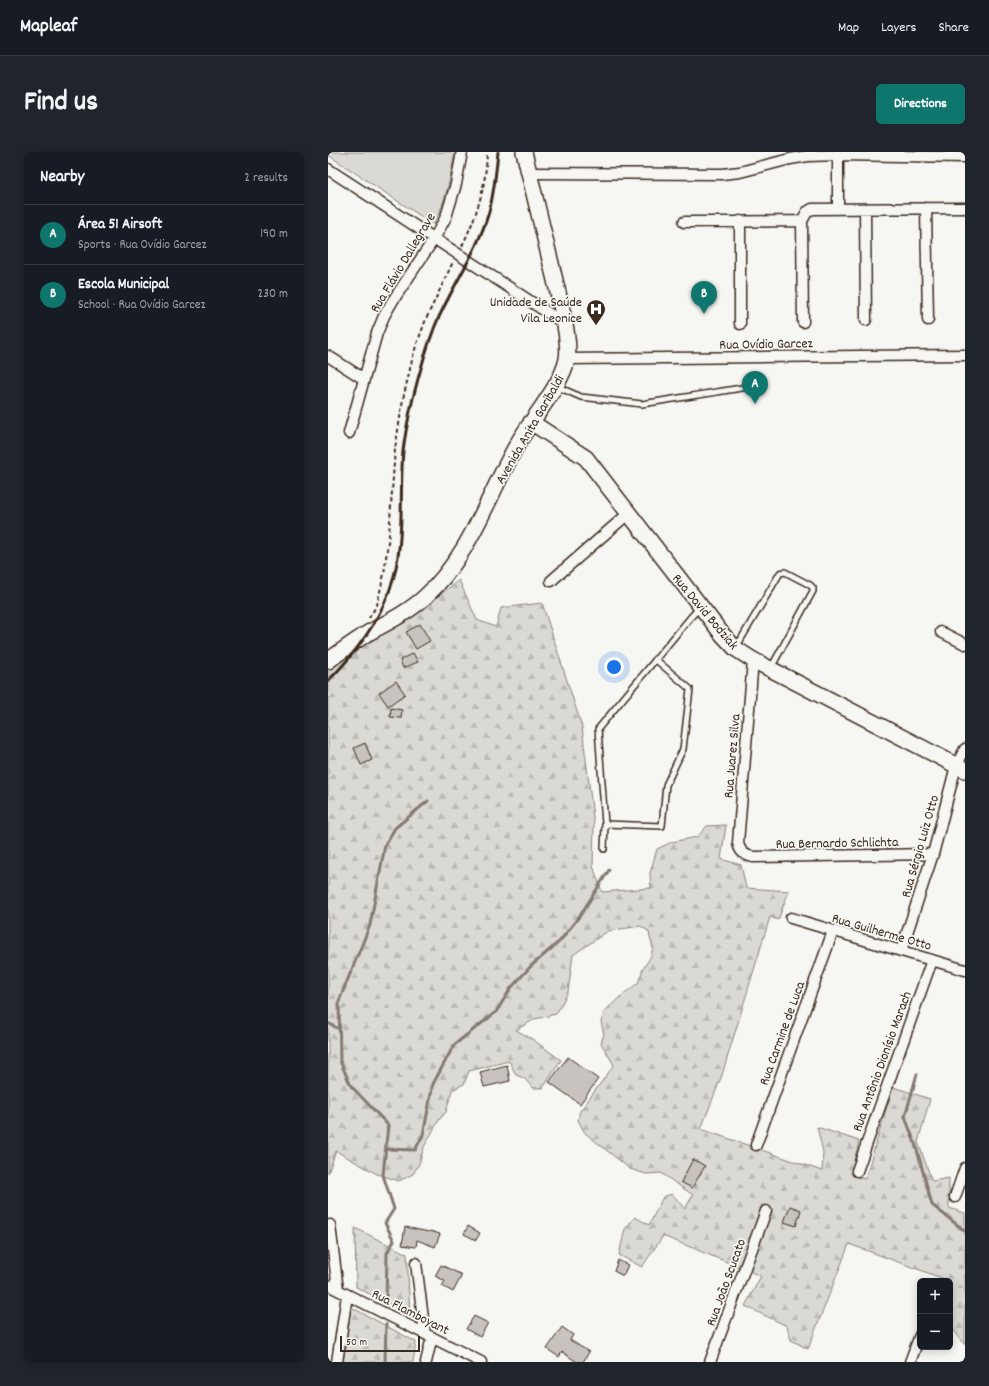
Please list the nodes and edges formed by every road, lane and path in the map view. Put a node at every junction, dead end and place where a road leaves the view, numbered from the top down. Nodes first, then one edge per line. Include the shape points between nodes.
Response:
1 (462, 152) edge
2 (487, 152) edge
3 (524, 152) edge
4 (838, 155) junction
5 (965, 157) edge
6 (328, 169) edge
7 (530, 173) junction
8 (865, 208) junction
9 (926, 208) junction
10 (965, 208) edge
11 (838, 209) junction
12 (740, 221) junction
13 (802, 221) junction
14 (684, 222) dead end
15 (434, 239) junction
16 (460, 248) dead end
17 (454, 261) dead end
18 (866, 320) dead end
19 (928, 320) dead end
20 (803, 322) dead end
21 (565, 324) junction
22 (740, 324) dead end
23 (965, 354) edge
24 (328, 356) edge
25 (567, 359) junction
26 (364, 379) junction
27 (555, 386) junction
28 (754, 386) dead end
29 (531, 422) junction
30 (349, 433) dead end
31 (629, 513) junction
32 (551, 581) dead end
33 (701, 607) junction
34 (368, 619) dead end
35 (941, 632) dead end
36 (965, 644) edge
37 (736, 649) junction
38 (655, 659) junction
39 (753, 660) junction
40 (328, 661) edge
41 (770, 669) junction
42 (965, 749) edge
43 (960, 768) edge
44 (605, 824) junction
45 (604, 849) dead end
46 (742, 854) joint
47 (933, 854) junction
48 (790, 918) dead end
49 (833, 931) junction
50 (901, 951) junction
51 (932, 960) junction
52 (965, 970) edge
53 (756, 1145) dead end
54 (965, 1168) edge
55 (857, 1172) dead end
56 (954, 1198) dead end
57 (766, 1211) dead end
58 (330, 1225) dead end
59 (416, 1263) dead end
60 (328, 1285) edge
61 (338, 1290) junction
62 (347, 1295) junction
63 (428, 1336) junction
64 (917, 1343) edge
65 (337, 1362) edge
66 (426, 1362) edge
67 (481, 1362) edge
68 (710, 1362) edge
69 (910, 1362) edge

1 - 15 street, Rua Flávio Dallegrave via 452,200
2 - 16 path via 482,196
3 - 7 main road, Avenida Anita Garibaldi
4 - 5 street
4 - 7 street via 799,157 722,174
4 - 11 street
6 - 15 street
7 - 21 main road, Avenida Anita Garibaldi
8 - 9 street
8 - 11 street
8 - 18 street
9 - 10 street
9 - 19 street
11 - 13 street via 812,209
12 - 13 street
12 - 14 street
12 - 22 street
13 - 20 street
15 - 21 street
15 - 26 street, Rua Flávio Dallegrave via 384,316
17 - 34 path via 414,352 395,449 384,574 377,605
21 - 25 main road, Avenida Anita Garibaldi
23 - 25 street, Rua Ovídio Garcez
24 - 26 street
25 - 27 main road, Avenida Anita Garibaldi
26 - 30 street, Rua Flávio Dallegrave
27 - 28 lane via 581,396 642,404
27 - 29 main road, Avenida Anita Garibaldi
29 - 31 main road, Rua David Bodziak via 586,458
29 - 40 main road, Avenida Anita Garibaldi via 509,458 472,534 440,581 428,595 406,612 351,644
31 - 32 street
31 - 33 main road, Rua David Bodziak
33 - 37 main road, Rua David Bodziak
33 - 38 lane
35 - 36 street
37 - 39 main road, Rua David Bodziak
37 - 41 lane via 780,573 785,572 810,585 812,591
38 - 44 lane via 598,729
38 - 44 lane via 690,689 682,749 666,785 662,826
39 - 41 main road, Rua David Bodziak
39 - 46 street, Rua Juarez Silva via 738,843
41 - 43 main road, Rua David Bodziak
42 - 43 street, Rua Sérgio Luiz Otto
43 - 47 street, Rua Sérgio Luiz Otto
44 - 45 lane
46 - 47 street, Rua Bernardo Schlichta via 752,857
47 - 50 street, Rua Sérgio Luiz Otto
48 - 49 street, Rua Guilherme Otto
49 - 50 street, Rua Guilherme Otto
49 - 53 street, Rua Carmine de Luca
50 - 51 street, Rua Guilherme Otto
51 - 52 street, Rua Guilherme Otto
51 - 55 street, Rua Antônio Dionísio Marach
54 - 56 street
57 - 68 street, Rua João Scucato
58 - 61 street
59 - 63 street
60 - 61 street, Rua Flamboyant
61 - 62 street, Rua Flamboyant
62 - 63 street, Rua Flamboyant
62 - 65 street
63 - 66 street
63 - 67 street, Rua Flamboyant
64 - 69 street

